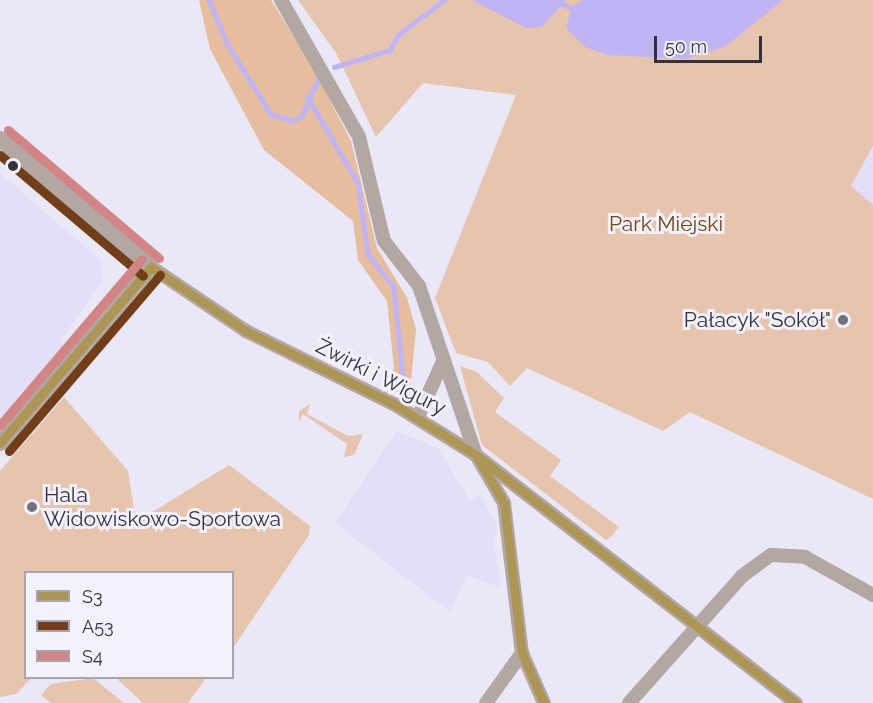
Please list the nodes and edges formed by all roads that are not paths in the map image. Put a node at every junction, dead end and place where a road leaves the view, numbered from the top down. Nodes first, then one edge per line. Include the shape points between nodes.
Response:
1 (281, 0) edge
2 (0, 139) edge
3 (152, 267) junction
4 (443, 361) junction
5 (418, 417) junction
6 (0, 443) edge
7 (476, 455) junction
8 (531, 495) junction
9 (504, 503) junction
10 (873, 595) edge
11 (696, 626) junction
12 (522, 653) junction
13 (486, 703) edge
14 (544, 703) edge
15 (629, 703) edge
16 (795, 703) edge

1 - 4 street via 359,137 384,241 419,286
2 - 3 street, Żwirki i Wigury
3 - 5 street, Żwirki i Wigury via 246,331
3 - 6 street
4 - 5 street
4 - 7 street
5 - 7 street, Żwirki i Wigury
7 - 8 street, Żwirki i Wigury
7 - 9 street
8 - 9 street
8 - 11 street, Żwirki i Wigury
9 - 12 street
10 - 11 street via 814,560 781,552 752,566
11 - 15 street
11 - 16 street, Żwirki i Wigury
12 - 13 street
12 - 14 street

